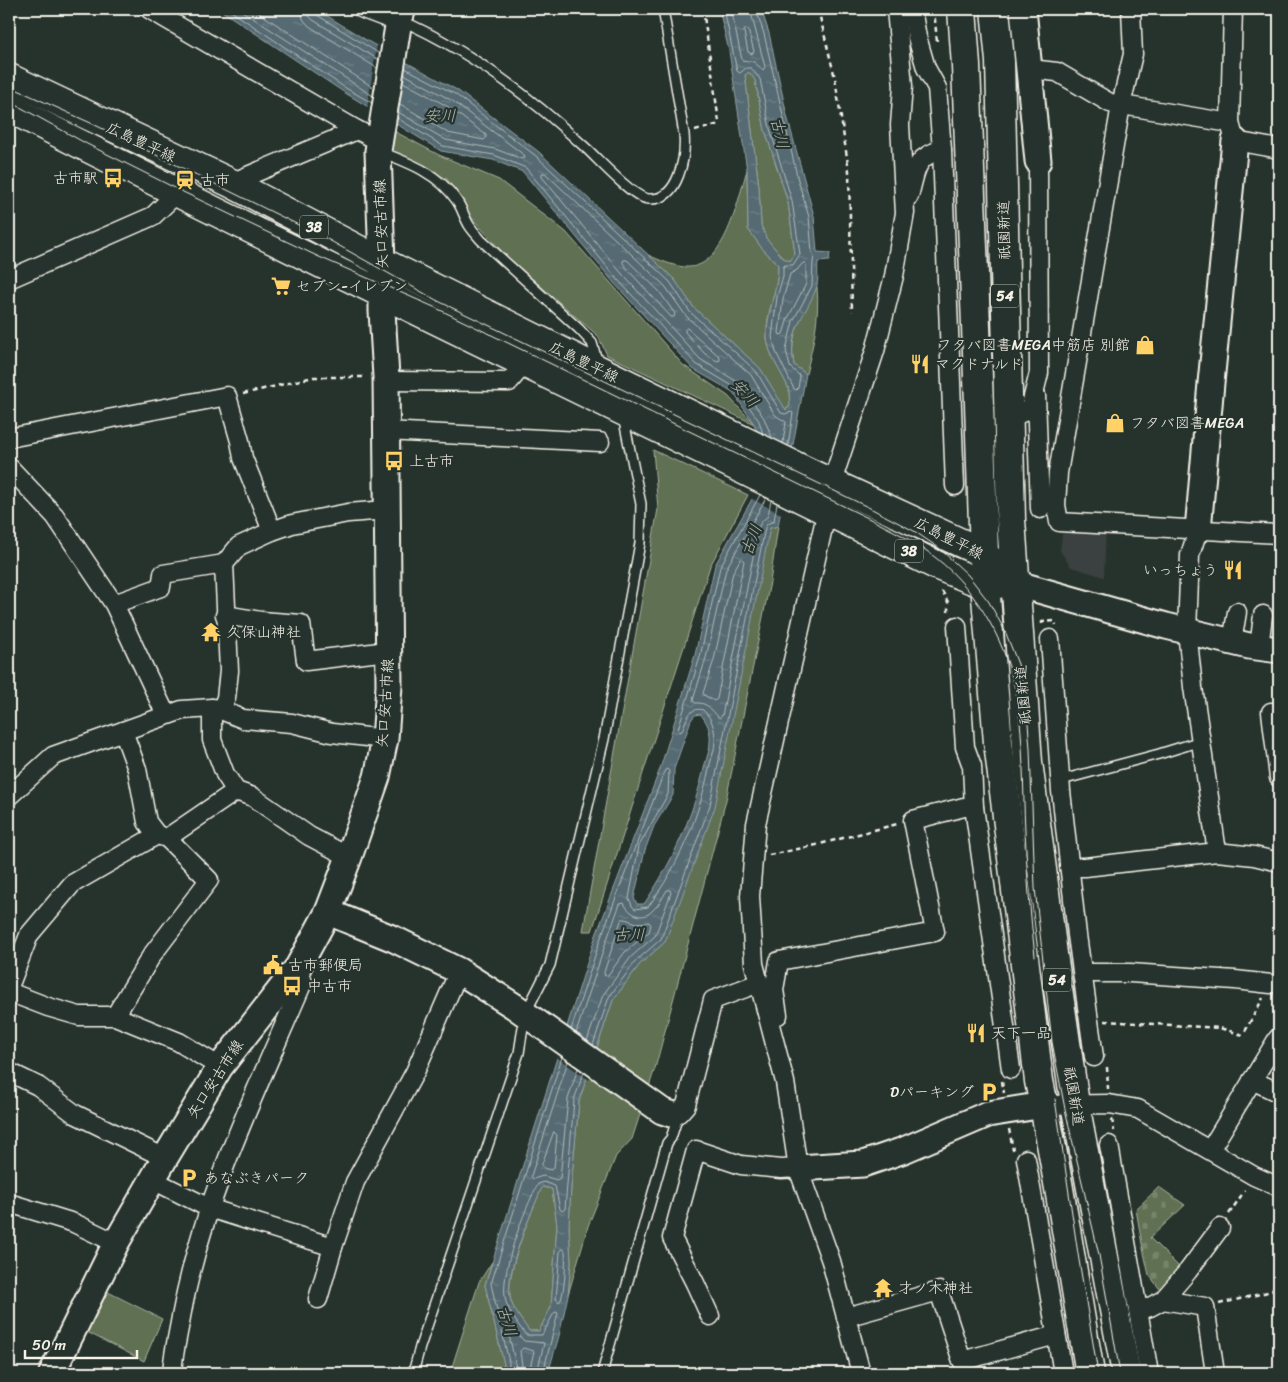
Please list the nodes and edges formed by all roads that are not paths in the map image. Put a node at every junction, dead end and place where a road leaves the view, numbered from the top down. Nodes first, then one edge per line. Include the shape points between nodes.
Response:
1 (149, 9) edge
2 (363, 9) edge
3 (663, 9) edge
4 (896, 9) edge
5 (912, 9) edge
6 (995, 9) edge
7 (1023, 9) edge
8 (1130, 9) edge
9 (1233, 9) edge
10 (962, 10) edge
11 (400, 22) edge
12 (1030, 69) junction
13 (9, 78) edge
14 (1121, 105) junction
15 (9, 108) edge
16 (1233, 132) junction
17 (374, 138) junction
18 (1279, 149) edge
19 (942, 150) junction
20 (1038, 161) joint
21 (230, 183) junction
22 (177, 193) junction
23 (904, 210) junction
24 (382, 262) junction
25 (9, 279) edge
26 (382, 294) junction
27 (525, 364) junction
28 (608, 375) junction
29 (386, 379) junction
30 (1035, 388) junction
31 (952, 403) junction
32 (979, 404) junction
33 (628, 413) junction
34 (1008, 419) junction
35 (386, 431) junction
36 (9, 438) edge
37 (600, 442) dead end
38 (9, 467) edge
39 (823, 478) junction
40 (955, 486) dead end
41 (818, 506) junction
42 (1040, 509) dead end
43 (387, 510) junction
44 (1198, 530) junction
45 (272, 531) junction
46 (1279, 534) edge
47 (983, 553) junction
48 (224, 564) junction
49 (1014, 583) junction
50 (985, 585) junction
51 (114, 604) junction
52 (1237, 612) dead end
53 (225, 615) junction
54 (1263, 615) dead end
55 (957, 626) dead end
56 (1187, 631) junction
57 (1050, 639) dead end
58 (1232, 642) junction
59 (1269, 649) edge
60 (388, 651) junction
61 (216, 709) junction
62 (1271, 712) dead end
63 (166, 715) junction
64 (123, 730) junction
65 (385, 738) junction
66 (998, 742) junction
67 (1201, 742) junction
68 (1028, 762) junction
69 (972, 766) junction
70 (1279, 778) edge
71 (1065, 784) junction
72 (236, 791) junction
73 (9, 794) edge
74 (974, 806) junction
75 (162, 836) junction
76 (1217, 852) junction
77 (349, 857) junction
78 (1279, 862) edge
79 (1069, 866) junction
80 (328, 912) junction
81 (992, 930) junction
82 (1077, 935) junction
83 (1053, 954) junction
84 (1025, 957) junction
85 (298, 967) junction
86 (459, 971) junction
87 (1083, 973) junction
88 (759, 983) junction
89 (1271, 984) road end
90 (9, 987) edge
91 (9, 992) edge
92 (116, 1016) junction
93 (528, 1017) junction
94 (1274, 1036) edge
95 (776, 1048) junction
96 (1094, 1057) dead end
97 (220, 1067) junction
98 (1011, 1069) dead end
99 (9, 1072) edge
100 (1252, 1080) junction
101 (1279, 1093) edge
102 (1075, 1104) junction
103 (1044, 1106) junction
104 (671, 1113) junction
105 (1110, 1145) dead end
106 (1210, 1150) junction
107 (1026, 1159) dead end
108 (798, 1168) junction
109 (159, 1169) junction
110 (1279, 1187) edge
111 (9, 1203) edge
112 (209, 1208) junction
113 (1220, 1228) road end
114 (116, 1243) junction
115 (333, 1247) junction
116 (1103, 1250) junction
117 (1071, 1264) junction
118 (1131, 1274) junction
119 (1048, 1289) junction
120 (318, 1299) dead end
121 (1163, 1300) junction
122 (1138, 1311) junction
123 (710, 1316) dead end
124 (846, 1317) junction
125 (1056, 1335) junction
126 (52, 1373) edge
127 (172, 1373) edge
128 (413, 1373) edge
129 (602, 1373) edge
130 (860, 1373) edge
131 (1063, 1373) edge
132 (1090, 1373) edge
133 (1126, 1373) edge
134 (1149, 1373) edge
135 (1215, 1373) edge

1 - 17 street
2 - 11 street
3 - 11 lane via 685,151 682,168 668,193 647,200 635,194 533,102 491,71 429,34
4 - 23 street via 903,86 900,125
5 - 19 street via 926,68 937,88
6 - 34 main road, 祇園新道 / 54 via 1000,61
7 - 12 street
8 - 14 street via 1132,54
9 - 16 street
10 - 32 main road, 祇園新道 / 54
11 - 17 street, 矢口安古市線
12 - 14 street via 1057,72 1110,103
12 - 20 street
13 - 21 main road, 広島豊平線 / 38
14 - 16 street
14 - 44 street via 1067,411 1058,473 1056,505 1059,522
15 - 22 main road, 広島豊平線 / 38
16 - 18 street
16 - 44 street
17 - 21 street
17 - 24 street, 矢口安古市線
17 - 28 lane via 449,189 469,225 482,240 592,343
19 - 23 street via 931,152 919,161
19 - 31 street
20 - 30 street via 1039,374
21 - 24 main road, 広島豊平線 / 38
22 - 25 street via 153,216
22 - 26 main road, 広島豊平線 / 38
23 - 39 street via 894,276 875,351
24 - 26 street, 矢口安古市線
24 - 28 main road, 広島豊平線 / 38
26 - 27 main road, 広島豊平線 / 38
26 - 29 street, 矢口安古市線
27 - 29 street via 509,382
27 - 33 main road, 広島豊平線 / 38
28 - 39 main road, 広島豊平線 / 38
29 - 35 street, 矢口安古市線
30 - 34 street via 1030,409
30 - 42 street
31 - 32 street
31 - 40 street
32 - 47 main road, 祇園新道 / 54
33 - 41 main road, 広島豊平線 / 38
33 - 93 lane via 627,432 641,504 640,543 604,739 550,965
34 - 49 main road, 祇園新道 / 54
35 - 37 street
35 - 43 street, 矢口安古市線
36 - 45 street via 227,396 243,458
38 - 51 street via 55,516
39 - 47 main road, 広島豊平線 / 38
41 - 50 main road, 広島豊平線 / 38 via 938,566
41 - 88 street via 756,824 750,896 754,964
43 - 45 street via 348,513
43 - 60 street, 矢口安古市線
44 - 46 street
44 - 56 street via 1190,555
45 - 48 street via 240,546
47 - 49 main road, 広島豊平線 / 38
47 - 50 main road, 祇園新道 / 54
48 - 51 street via 162,574 161,587
48 - 53 street
49 - 50 main road, 広島豊平線 / 38
49 - 56 street
49 - 68 main road, 祇園新道 / 54
50 - 66 main road, 祇園新道 / 54
51 - 63 street
52 - 58 street
53 - 60 street via 300,624 306,661
53 - 61 street via 229,671 226,698
54 - 59 street
55 - 69 street via 965,747
56 - 58 street
56 - 67 street
57 - 71 street
58 - 59 street
60 - 65 street, 矢口安古市線
61 - 63 street via 182,710
61 - 65 street via 243,719
61 - 72 street via 212,740 225,774
62 - 70 street
63 - 64 street
64 - 73 street via 53,756
64 - 75 street via 137,769 147,822
65 - 77 street, 矢口安古市線 via 377,777
66 - 69 street
66 - 84 main road, 祇園新道 / 54
67 - 71 lane
67 - 76 street
68 - 71 street
68 - 83 main road, 祇園新道 / 54
69 - 74 street
71 - 79 street
72 - 75 street
72 - 77 street via 253,797 309,836
74 - 81 street
74 - 95 street via 913,820 935,932 779,961 774,990 782,1030
75 - 90 street via 72,884 28,935
75 - 92 street via 209,880 152,955
76 - 78 street
76 - 79 street via 1085,867
77 - 80 street, 矢口安古市線
79 - 82 street
80 - 85 street, 矢口安古市線
80 - 86 street
81 - 84 street
81 - 98 street
82 - 83 street
82 - 87 street
83 - 102 main road, 祇園新道 / 54
84 - 103 main road, 祇園新道 / 54
85 - 97 street, 矢口安古市線
85 - 112 street via 303,982
86 - 93 street
86 - 115 street via 415,1072 355,1182
87 - 89 street via 1130,973
87 - 96 street
88 - 95 street
88 - 104 street via 714,1000 686,1105
91 - 92 street via 79,1016
92 - 97 street via 179,1042
93 - 104 street
93 - 128 lane via 519,1053
94 - 100 street
95 - 108 street via 785,1082
97 - 109 street, 矢口安古市線
99 - 109 street via 38,1086
100 - 101 street
100 - 106 street
102 - 103 street
102 - 106 street via 1109,1104 1138,1109
102 - 116 main road, 祇園新道 / 54
103 - 108 street via 988,1114 863,1164
103 - 117 main road, 祇園新道 / 54
104 - 129 lane via 671,1138
105 - 118 street
106 - 110 street
107 - 119 street
108 - 123 street via 742,1165 696,1150 672,1238
108 - 124 street via 831,1261
109 - 112 street
109 - 114 street, 矢口安古市線
111 - 114 street via 74,1223
112 - 115 street
112 - 127 street via 187,1281
113 - 121 street
114 - 126 street, 矢口安古市線
115 - 120 street
116 - 118 street
116 - 133 main road, 祇園新道 / 54
117 - 119 street
117 - 132 main road, 祇園新道 / 54
118 - 122 street
119 - 125 street
121 - 122 street
121 - 135 street via 1205,1308
122 - 134 street
124 - 125 street via 939,1291 962,1360
124 - 130 street
125 - 131 street

